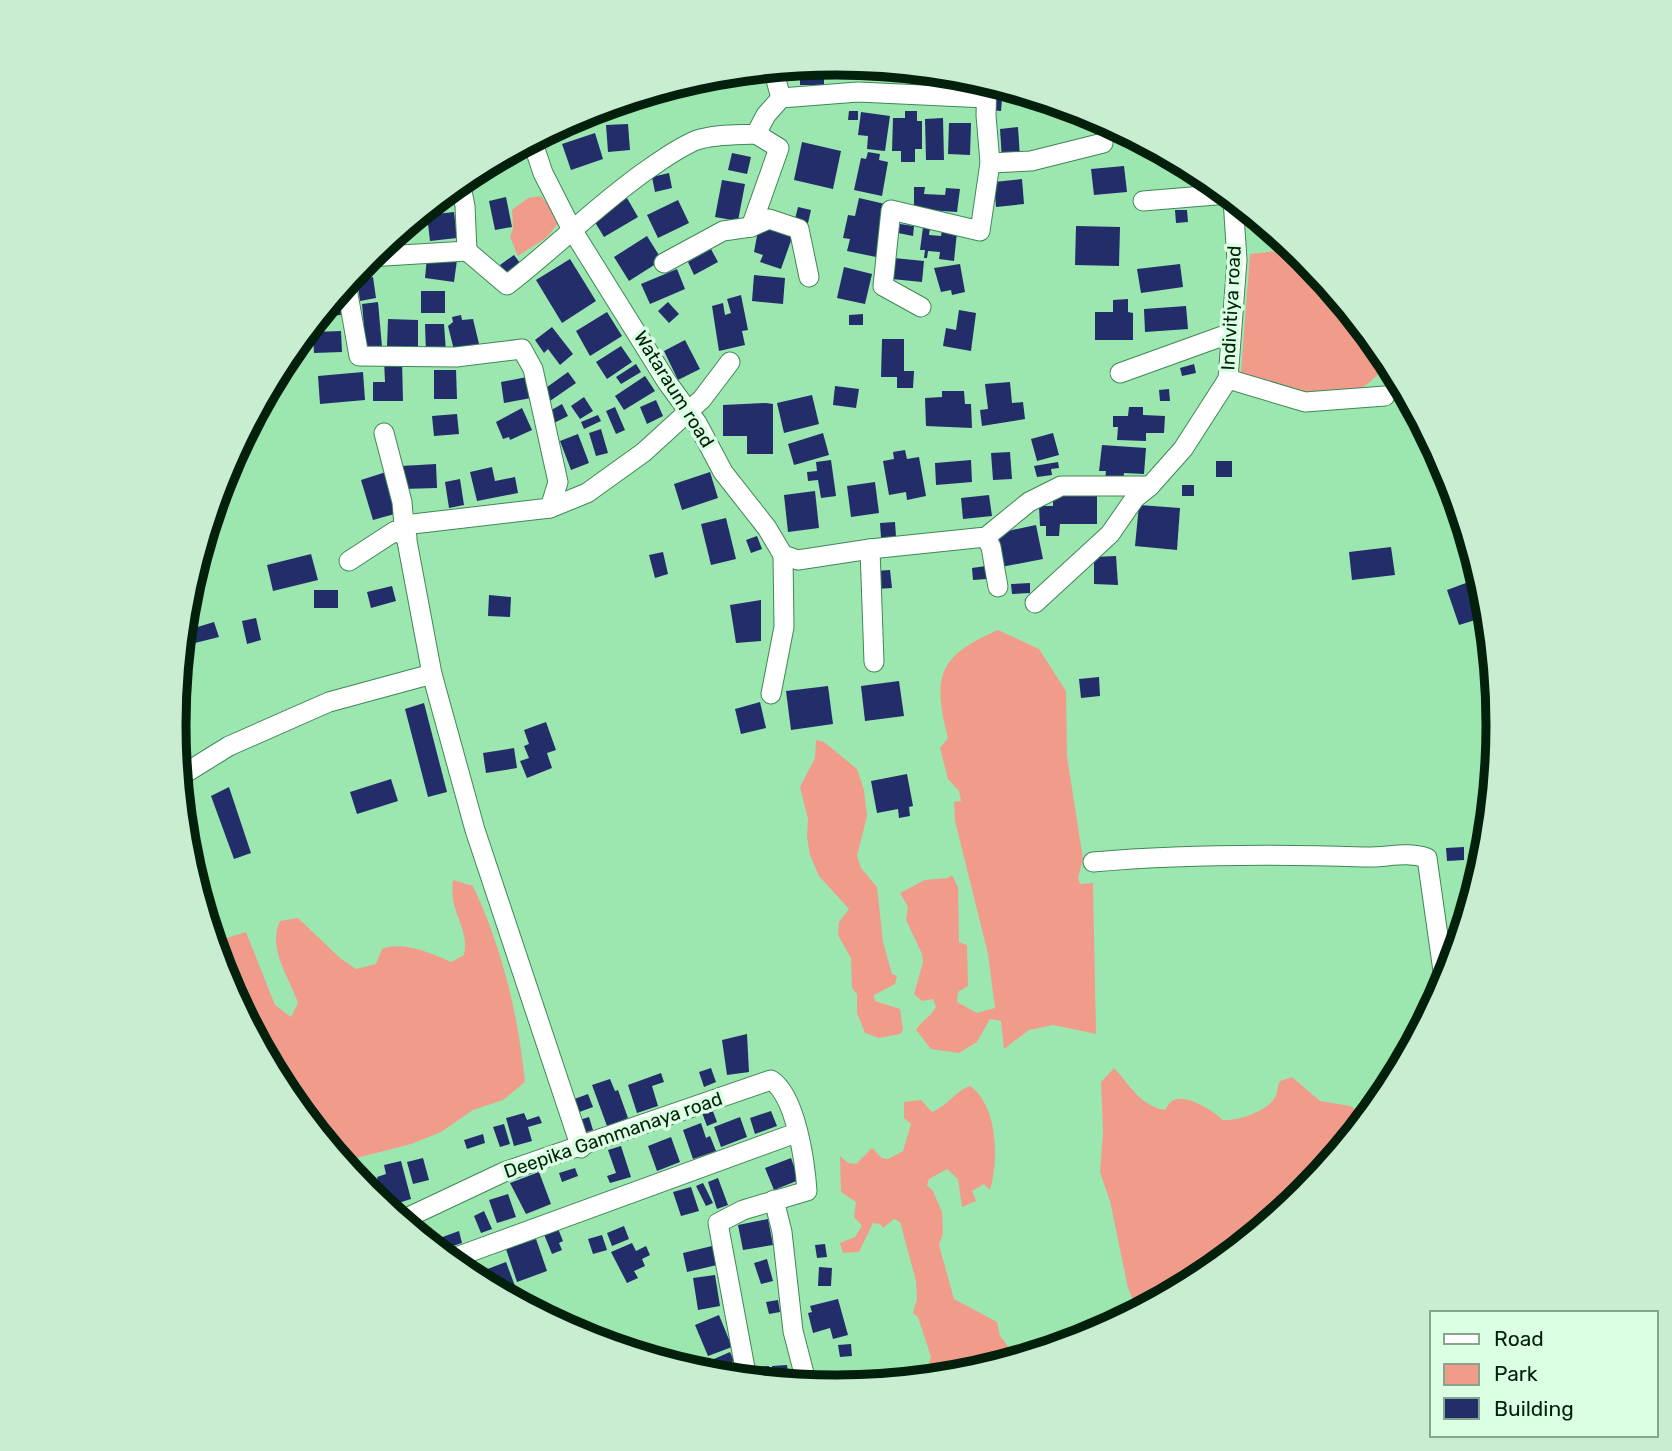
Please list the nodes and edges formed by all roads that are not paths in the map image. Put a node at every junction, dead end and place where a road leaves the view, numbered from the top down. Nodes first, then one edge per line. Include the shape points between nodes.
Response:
1 (776, 79) edge
2 (973, 90) edge
3 (986, 93) edge
4 (781, 98) junction
5 (756, 134) junction
6 (1103, 143) dead end
7 (535, 149) edge
8 (990, 163) junction
9 (463, 194) edge
10 (1212, 195) edge
11 (1143, 201) dead end
12 (1234, 211) edge
13 (751, 227) junction
14 (571, 228) junction
15 (467, 251) junction
16 (387, 256) edge
17 (664, 263) dead end
18 (809, 277) dead end
19 (348, 296) edge
20 (921, 307) dead end
21 (1231, 333) junction
22 (730, 362) dead end
23 (1120, 373) dead end
24 (1228, 379) junction
25 (1385, 396) dead end
26 (688, 410) junction
27 (384, 433) dead end
28 (1150, 486) junction
29 (550, 508) junction
30 (405, 531) junction
31 (986, 537) junction
32 (870, 549) junction
33 (783, 555) junction
34 (349, 561) dead end
35 (998, 587) dead end
36 (1035, 603) dead end
37 (874, 662) dead end
38 (432, 674) junction
39 (771, 694) dead end
40 (187, 773) edge
41 (1093, 862) dead end
42 (1442, 962) edge
43 (796, 1133) junction
44 (580, 1148) junction
45 (774, 1200) junction
46 (410, 1216) edge
47 (460, 1256) edge
48 (745, 1369) edge
49 (804, 1375) edge

1 - 4 street
2 - 4 street
3 - 8 street
4 - 5 street
5 - 13 street via 779,148
5 - 14 street via 700,139 679,148
6 - 8 street via 1031,161
7 - 14 street, Wataraum road
8 - 20 street via 980,230 891,210 883,286
9 - 15 street
10 - 11 street
12 - 21 street, Indivitiya road via 1237,260
13 - 17 street via 723,232
13 - 18 street via 769,219 799,229
14 - 15 street via 548,254 507,285
14 - 26 street, Wataraum road
15 - 16 street
19 - 29 street via 359,356 456,357 522,349 533,369 558,482
21 - 23 street
21 - 24 street, Indivitiya road
22 - 26 street
24 - 25 street via 1305,402
24 - 28 street, Indivitiya road via 1183,449
26 - 29 street via 644,452 604,481
26 - 33 street, Wataraum road via 723,472
27 - 30 street
28 - 31 street via 1061,486 1029,502
28 - 36 street, Indivitiya road via 1135,498 1110,534
29 - 30 street
30 - 34 street via 395,531
30 - 38 street
31 - 32 street
31 - 35 street
32 - 33 street via 797,560
32 - 37 street
33 - 39 street via 784,627
38 - 40 street via 329,702 229,746
38 - 44 street via 478,842
41 - 42 street via 1228,853 1374,858 1410,853 1427,858
43 - 44 street, Deepika Gammanaya road via 783,1087 771,1080
43 - 45 street, Deepika Gammanaya road via 807,1191
43 - 47 street
44 - 46 street, Deepika Gammanaya road via 503,1172
45 - 48 street, Deepika Gammanaya road via 719,1223
45 - 49 street via 793,1331

